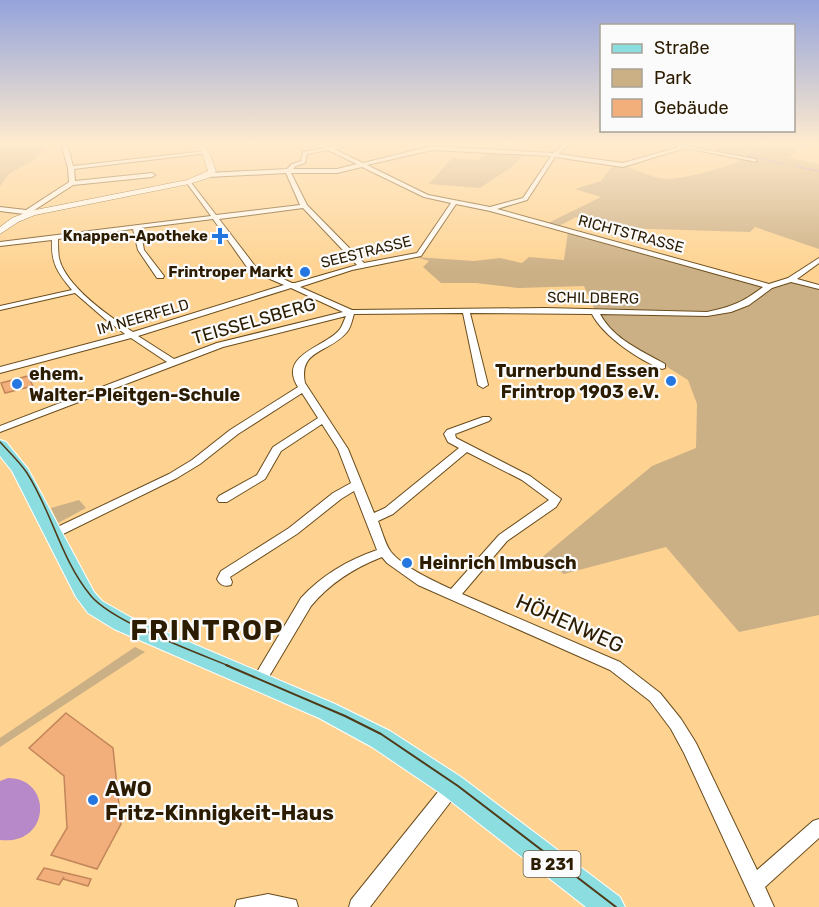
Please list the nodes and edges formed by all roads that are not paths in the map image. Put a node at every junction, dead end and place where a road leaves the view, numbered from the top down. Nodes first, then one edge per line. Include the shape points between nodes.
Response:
1 (67, 186) edge
2 (166, 186) edge
3 (192, 186) edge
4 (295, 186) edge
5 (406, 186) edge
6 (533, 186) edge
7 (455, 201) junction
8 (304, 206) junction
9 (491, 208) junction
10 (0, 209) edge
11 (30, 212) junction
12 (215, 216) junction
13 (136, 227) junction
14 (0, 231) edge
15 (55, 238) junction
16 (0, 244) edge
17 (819, 260) edge
18 (362, 266) junction
19 (160, 276) dead end
20 (791, 280) junction
21 (293, 285) junction
22 (769, 286) junction
23 (819, 287) edge
24 (76, 291) junction
25 (0, 308) edge
26 (466, 311) junction
27 (594, 311) junction
28 (351, 312) junction
29 (132, 335) junction
30 (174, 363) junction
31 (662, 366) dead end
32 (0, 370) edge
33 (483, 385) dead end
34 (303, 388) junction
35 (324, 418) junction
36 (486, 419) dead end
37 (0, 429) edge
38 (0, 446) edge
39 (466, 447) junction
40 (356, 485) junction
41 (223, 499) dead end
42 (371, 520) junction
43 (53, 534) junction
44 (384, 552) junction
45 (226, 582) dead end
46 (453, 596) junction
47 (259, 681) junction
48 (452, 786) junction
49 (819, 827) edge
50 (756, 883) junction
51 (244, 907) edge
52 (289, 907) edge
53 (358, 907) edge
54 (610, 907) edge
55 (765, 907) edge

1 - 11 street
2 - 11 street
3 - 12 street
4 - 8 street
5 - 7 street, RICHTSTRASSE via 426,196
6 - 9 street via 525,199
7 - 9 street, RICHTSTRASSE
7 - 18 street, SEESTRASSE via 419,255
8 - 12 street
8 - 18 street
9 - 22 street, RICHTSTRASSE
10 - 11 street
11 - 14 street
12 - 13 street
12 - 21 street via 252,268
13 - 15 street
13 - 19 street via 141,250
15 - 16 street
15 - 24 street via 56,260
17 - 20 street, SCHILDBERG
18 - 21 street, SEESTRASSE
20 - 22 street, SCHILDBERG
20 - 23 street
21 - 28 street
21 - 29 street, IM NEERFELD
22 - 27 street, SCHILDBERG via 746,303 707,314
24 - 25 street
24 - 29 street
26 - 27 street, SCHILDBERG
26 - 28 street, SCHILDBERG
26 - 33 street
27 - 31 street via 613,334
28 - 30 street, TEISSELSBERG via 220,345
28 - 34 street via 345,329 300,363 298,375
29 - 30 street
29 - 32 street, IM NEERFELD
30 - 37 street, TEISSELSBERG
34 - 35 street, HÖHENWEG
34 - 43 street via 173,477
35 - 40 street, HÖHENWEG via 343,449
35 - 41 street via 277,449 261,477
36 - 39 street via 449,434
38 - 43 main road, B 231 via 20,469
39 - 42 street via 389,511
39 - 46 street via 526,478 555,499 503,538
40 - 42 street, HÖHENWEG
40 - 45 street via 225,574
42 - 44 street, HÖHENWEG
43 - 47 main road, B 231 via 80,588 95,607 122,623
44 - 46 street, HÖHENWEG via 412,576
44 - 47 street via 335,574 315,591
46 - 50 street, HÖHENWEG via 603,659 655,697 690,748
47 - 48 main road, B 231 via 381,739
48 - 53 street
48 - 54 main road, B 231
49 - 50 street
50 - 55 street, HÖHENWEG
51 - 52 street via 268,903

